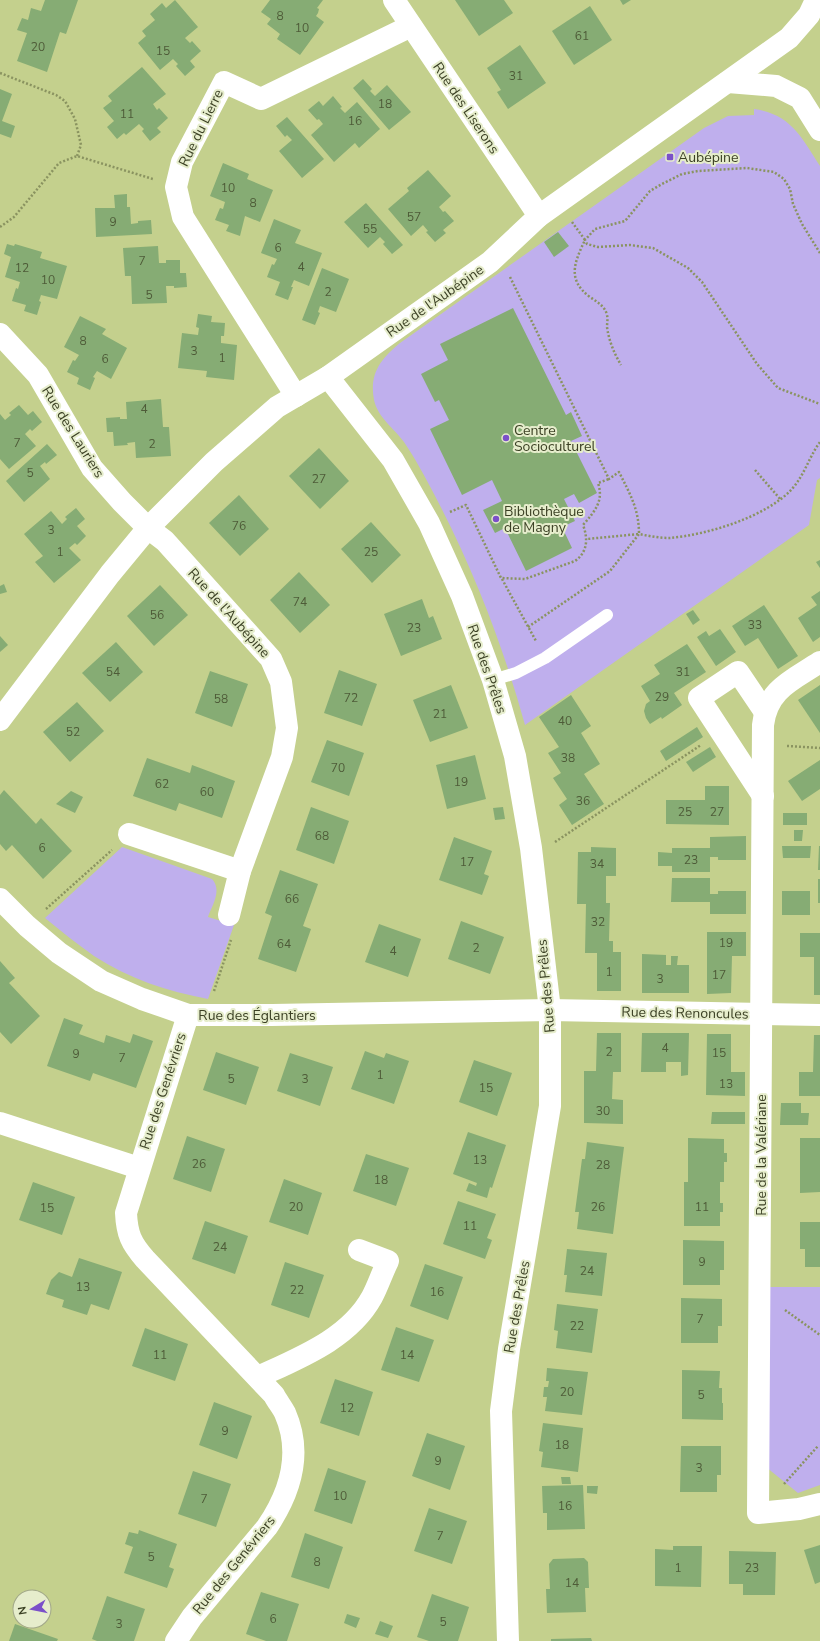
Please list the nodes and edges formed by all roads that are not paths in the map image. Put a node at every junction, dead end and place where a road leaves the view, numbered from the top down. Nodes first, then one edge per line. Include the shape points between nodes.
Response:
1 (394, 0) edge
2 (816, 0) edge
3 (411, 26) junction
4 (728, 82) junction
5 (820, 130) edge
6 (539, 216) junction
7 (0, 334) edge
8 (328, 377) junction
9 (296, 396) junction
10 (148, 528) junction
11 (607, 615) dead end
12 (820, 662) edge
13 (493, 680) junction
14 (765, 712) junction
15 (0, 720) edge
16 (763, 796) junction
17 (130, 834) road end
18 (240, 871) junction
19 (0, 899) edge
20 (229, 915) road end
21 (550, 1010) junction
22 (197, 1015) junction
23 (762, 1015) junction
24 (820, 1015) edge
25 (0, 1123) edge
26 (139, 1168) junction
27 (359, 1250) dead end
28 (258, 1377) junction
29 (820, 1504) edge
30 (176, 1641) edge
31 (508, 1641) edge

1 - 3 street, Rue des Liserons
2 - 4 street, Rue de l'Aubépine via 809,15 789,38
3 - 6 street, Rue des Liserons
3 - 9 street, Rue du Lierre via 261,99 224,82 182,162 176,187 183,217
4 - 5 street via 776,86 800,98
4 - 6 street, Rue de l'Aubépine
6 - 8 street, Rue de l'Aubépine via 490,262
7 - 10 street, Rue des Lauriers via 38,375 92,468
8 - 9 street, Rue de l'Aubépine
8 - 13 street, Rue des Prêles via 393,460 429,523 462,596
9 - 10 street, Rue de l'Aubépine via 277,407 214,462
10 - 15 street, Rue de l'Aubépine via 110,574
10 - 18 street, Rue de l'Aubépine via 165,541 271,659 281,682 287,728 282,757
11 - 13 lane via 545,658 516,673
12 - 14 street, Rue de la Valériane via 777,691
13 - 21 street, Rue des Prêles via 515,756 531,848
14 - 16 street, Rue de la Valériane
14 - 16 street via 738,672 699,698
16 - 23 street, Rue de la Valériane
17 - 18 street
18 - 20 street, Rue de l'Aubépine
19 - 22 street, Rue des Églantiers via 59,953 101,981 142,999
21 - 22 street, Rue des Églantiers
21 - 23 street, Rue des Renoncules
21 - 31 street, Rue des Prêles via 550,1106 501,1411
22 - 26 street, Rue des Genévriers
23 - 24 street, Rue des Renoncules
23 - 29 street, Rue de la Valériane via 758,1513
25 - 26 street, Rue des Genévriers
26 - 28 street, Rue des Genévriers via 126,1213 127,1230 133,1246
27 - 28 street via 388,1261 372,1298 361,1313 348,1327 330,1340
28 - 30 street, Rue des Genévriers via 274,1395 285,1414 290,1432 293,1465 288,1489 267,1527 192,1617

